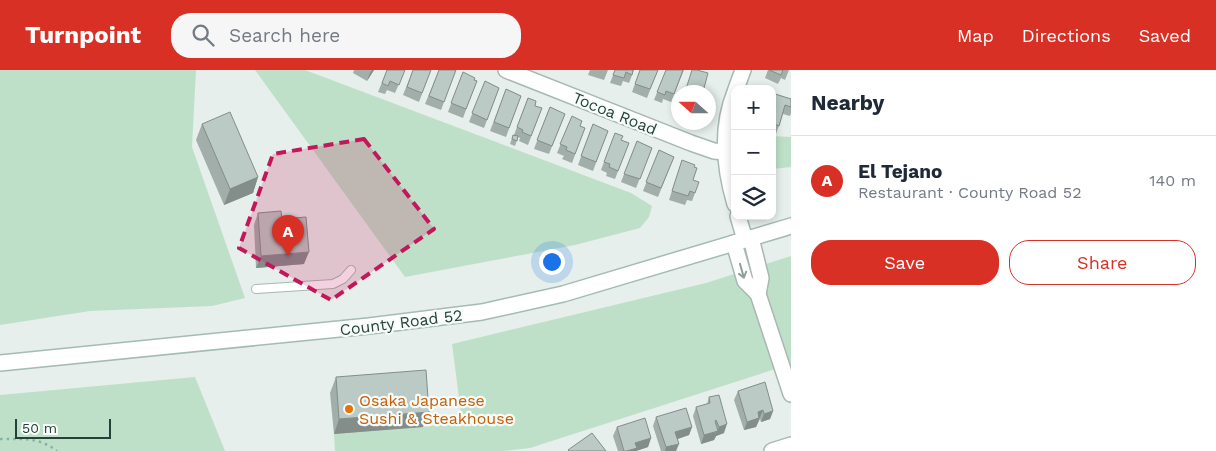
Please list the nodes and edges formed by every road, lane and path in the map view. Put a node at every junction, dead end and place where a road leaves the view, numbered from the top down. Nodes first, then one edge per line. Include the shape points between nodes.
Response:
1 (506, 70) edge
2 (743, 70) edge
3 (737, 85) edge
4 (731, 106) edge
5 (725, 152) junction
6 (731, 188) edge
7 (739, 220) edge
8 (791, 226) edge
9 (743, 240) junction
10 (351, 270) dead end
11 (256, 289) dead end
12 (0, 364) edge
13 (791, 394) edge
14 (0, 439) edge
15 (791, 445) edge
16 (57, 451) edge
17 (772, 451) edge

1 - 5 main road, Tocoa Road via 691,143
2 - 3 main road
4 - 5 main road
5 - 6 main road
7 - 9 main road
8 - 9 main road, County Road 52
9 - 12 main road, County Road 52 via 563,294 482,312
9 - 13 main road via 745,281 758,294
10 - 11 lane via 333,284
14 - 16 path via 35,440
15 - 17 main road

